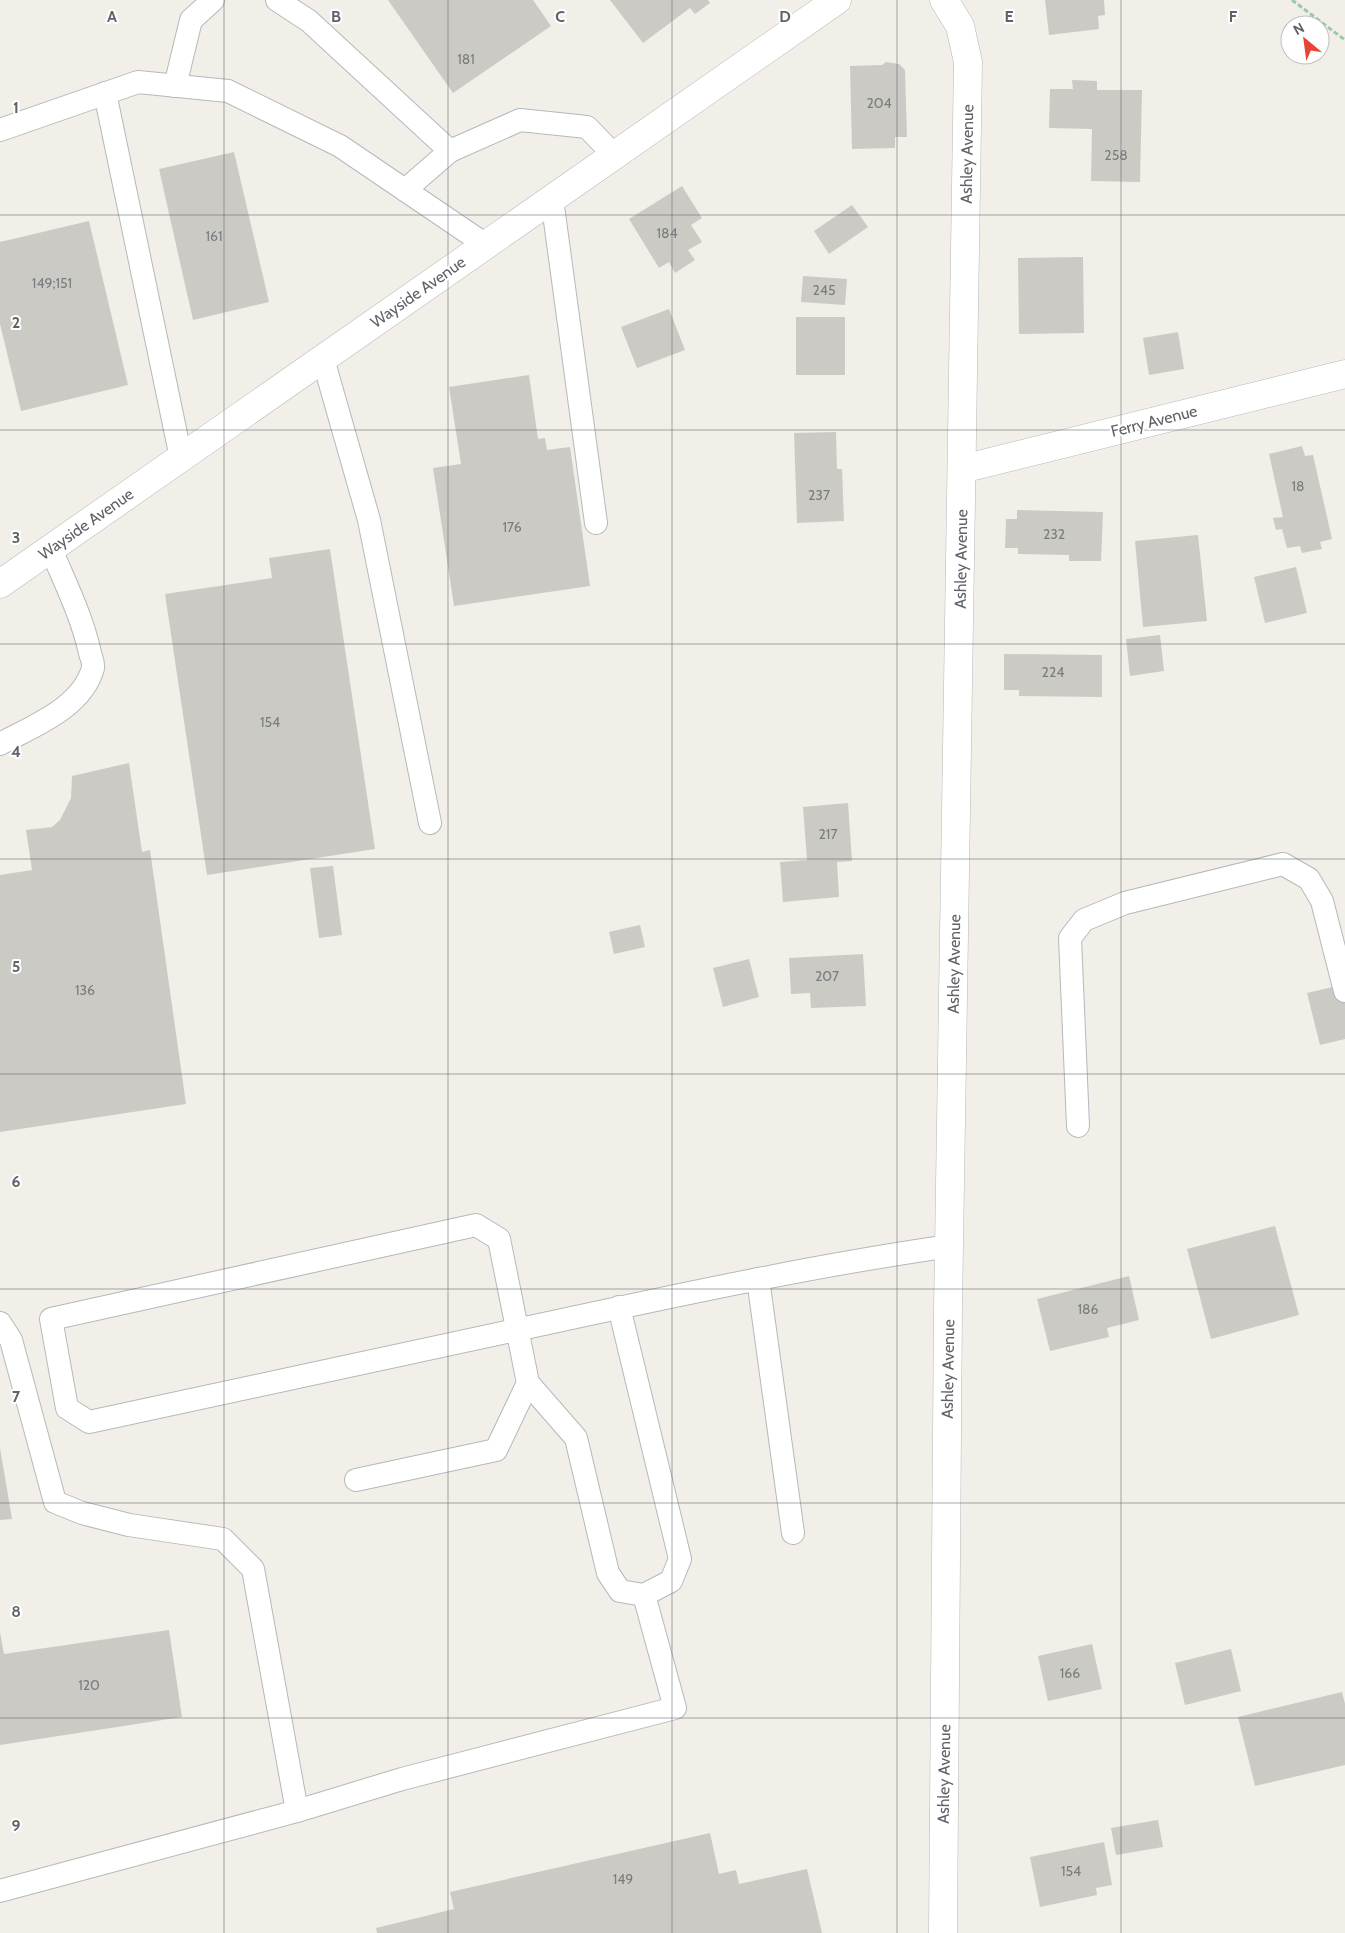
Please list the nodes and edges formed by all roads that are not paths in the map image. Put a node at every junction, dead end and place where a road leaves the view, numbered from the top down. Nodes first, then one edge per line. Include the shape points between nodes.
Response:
1 (213, 0) edge
2 (277, 0) edge
3 (944, 0) edge
4 (824, 3) edge
5 (175, 86) junction
6 (106, 93) junction
7 (0, 130) edge
8 (450, 151) junction
9 (614, 155) junction
10 (405, 190) junction
11 (552, 199) junction
12 (486, 245) junction
13 (323, 359) junction
14 (1345, 374) edge
15 (181, 458) junction
16 (962, 469) junction
17 (596, 523) dead end
18 (51, 549) junction
19 (0, 584) edge
20 (0, 744) edge
21 (430, 823) dead end
22 (1345, 990) edge
23 (1078, 1126) dead end
24 (950, 1246) junction
25 (758, 1279) junction
26 (618, 1307) junction
27 (0, 1322) edge
28 (518, 1330) junction
29 (528, 1383) junction
30 (356, 1480) dead end
31 (793, 1533) dead end
32 (644, 1595) junction
33 (296, 1810) junction
34 (0, 1891) edge
35 (943, 1933) edge

1 - 5 lane via 191,20
2 - 8 lane via 309,22
3 - 16 street, Ashley Avenue via 960,26 968,62
4 - 9 street, Wayside Avenue
5 - 6 lane via 138,82
5 - 10 lane via 228,91 340,146
6 - 7 lane
6 - 15 lane
8 - 9 lane via 520,120 587,127
8 - 10 lane
9 - 11 street, Wayside Avenue
10 - 12 lane
11 - 12 street, Wayside Avenue
11 - 17 lane
12 - 13 street, Wayside Avenue
13 - 15 street, Wayside Avenue
13 - 21 lane via 370,520
14 - 16 street, Ferry Avenue
15 - 18 street, Wayside Avenue
16 - 24 street, Ashley Avenue
18 - 19 street, Wayside Avenue
18 - 20 lane via 85,630 93,666 73,699 41,723
22 - 23 lane via 1322,901 1309,879 1283,864 1125,904 1084,920 1070,938
24 - 25 lane via 863,1258
24 - 35 street, Ashley Avenue
25 - 26 lane
25 - 31 lane
26 - 28 lane
26 - 32 lane via 680,1559 671,1581
27 - 33 lane via 11,1340 55,1502 128,1525 223,1539 253,1569
28 - 28 lane via 498,1239 476,1225 51,1319 66,1408 89,1422
28 - 29 lane
29 - 30 lane via 496,1450
29 - 32 lane via 576,1438 608,1572 620,1591
32 - 33 lane via 675,1708
33 - 34 lane

